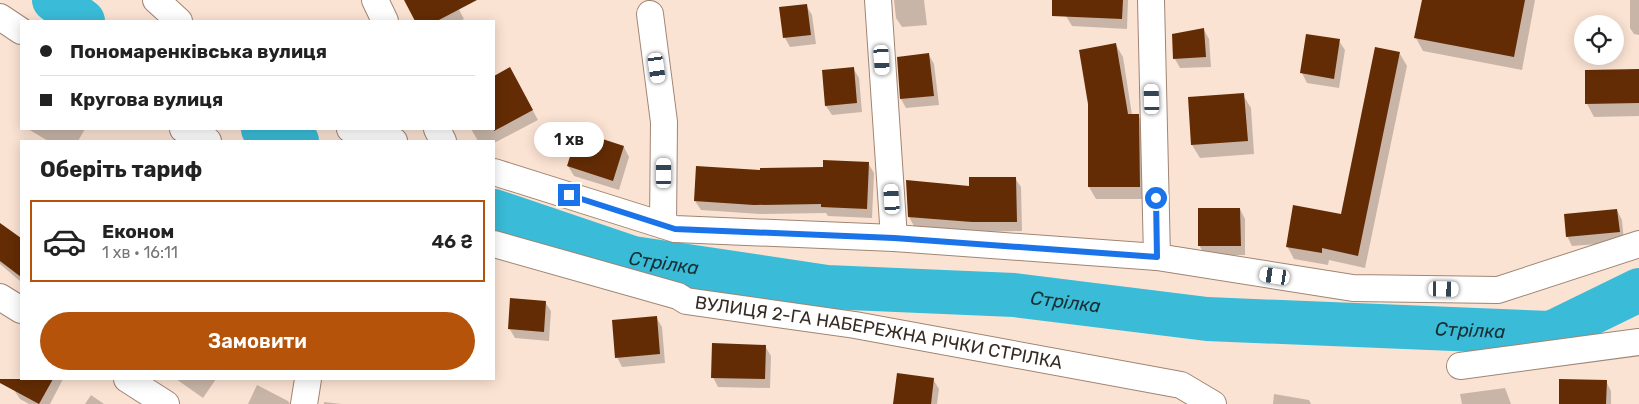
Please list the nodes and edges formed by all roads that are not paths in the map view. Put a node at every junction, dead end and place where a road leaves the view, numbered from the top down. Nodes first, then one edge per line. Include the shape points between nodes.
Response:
1 (156, 0) edge
2 (375, 0) edge
3 (878, 0) edge
4 (1151, 0) edge
5 (650, 14) dead end
6 (0, 17) edge
7 (178, 20) edge
8 (385, 20) edge
9 (20, 30) edge
10 (185, 130) edge
11 (354, 130) edge
12 (206, 140) edge
13 (390, 140) edge
14 (495, 172) edge
15 (663, 225) junction
16 (894, 238) junction
17 (495, 244) edge
18 (1639, 244) edge
19 (1157, 257) junction
20 (0, 297) edge
21 (20, 309) edge
22 (1639, 342) edge
23 (1460, 366) dead end
24 (129, 380) edge
25 (308, 380) edge
26 (166, 404) edge
27 (304, 404) edge
28 (1213, 404) edge

1 - 7 street
2 - 8 street
3 - 16 street
4 - 19 street
5 - 15 street via 664,122
6 - 9 street
10 - 12 street
11 - 13 street
14 - 15 street
15 - 16 street via 675,229
16 - 19 street
17 - 28 street, ВУЛИЦЯ 2-ГА НАБЕРЕЖНА РІЧКИ СТРІЛКА via 678,296 686,301 855,325 1181,385
18 - 19 street via 1498,290 1353,288
20 - 21 street
22 - 23 street
24 - 26 street
25 - 27 street

